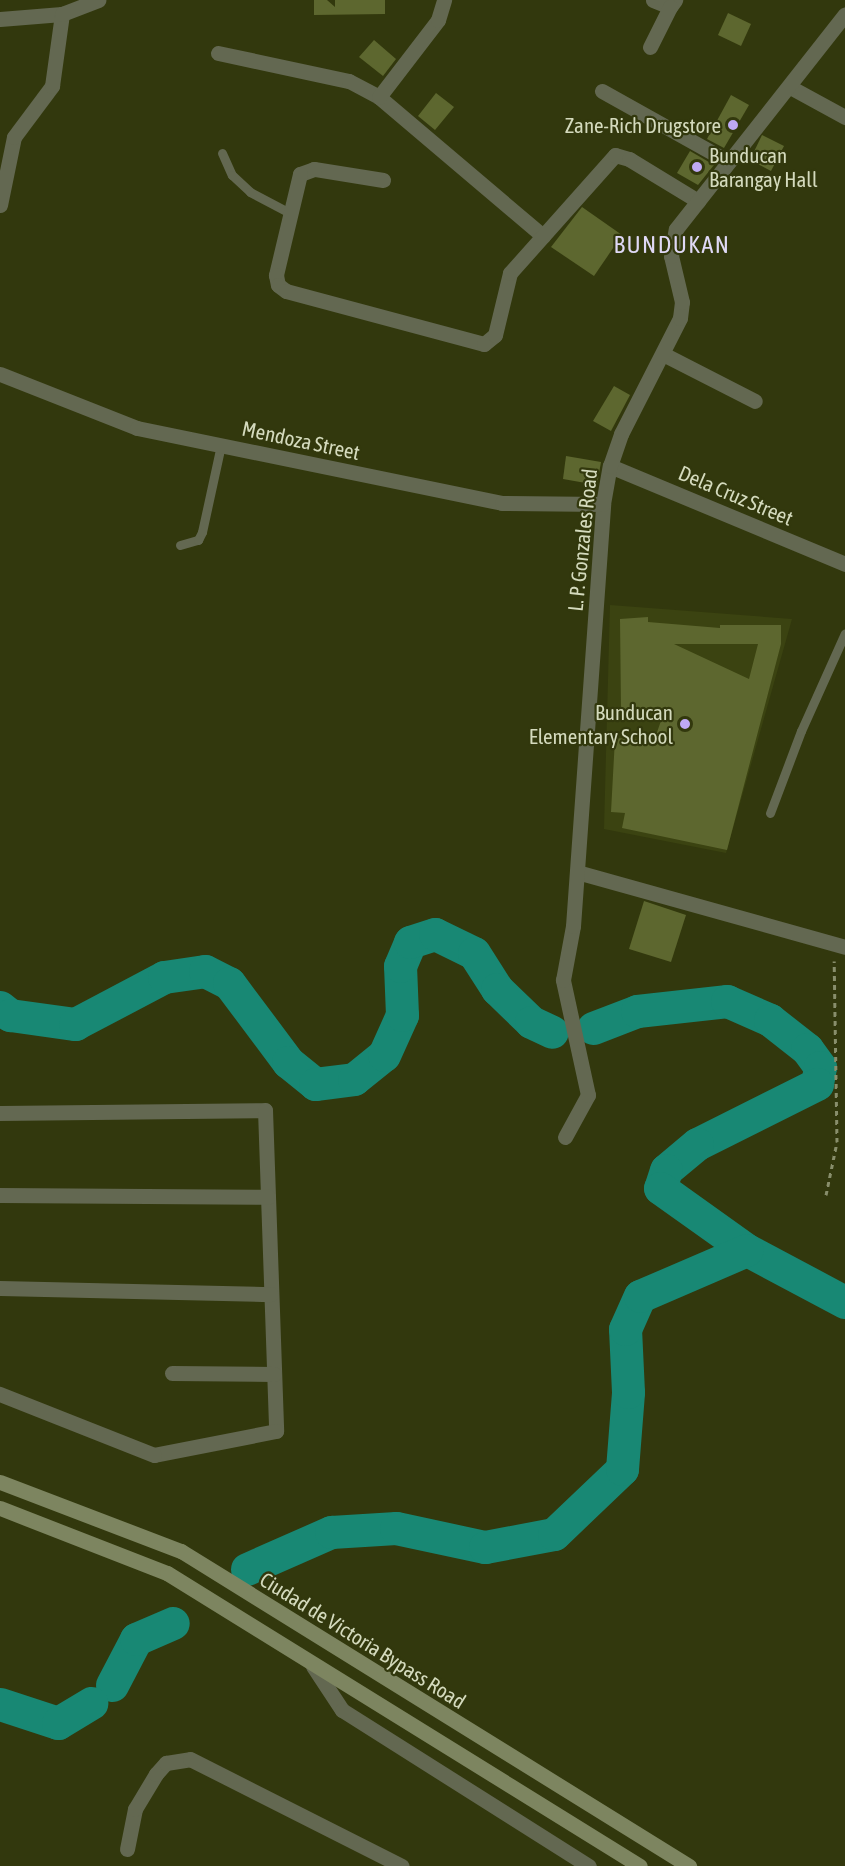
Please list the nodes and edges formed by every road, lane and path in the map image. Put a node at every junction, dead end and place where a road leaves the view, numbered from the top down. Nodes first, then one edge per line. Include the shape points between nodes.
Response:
1 (98, 0) edge
2 (444, 0) edge
3 (653, 0) edge
4 (672, 4) edge
5 (62, 14) junction
6 (845, 14) edge
7 (0, 19) edge
8 (650, 47) dead end
9 (218, 53) dead end
10 (790, 87) junction
11 (602, 91) dead end
12 (379, 97) junction
13 (845, 117) edge
14 (222, 153) dead end
15 (729, 162) junction
16 (383, 180) dead end
17 (698, 201) junction
18 (0, 205) edge
19 (290, 213) junction
20 (543, 236) junction
21 (663, 354) junction
22 (0, 374) edge
23 (755, 402) dead end
24 (220, 445) junction
25 (610, 466) junction
26 (603, 504) junction
27 (180, 545) dead end
28 (845, 564) edge
29 (845, 633) edge
30 (770, 813) dead end
31 (577, 872) junction
32 (840, 945) edge
33 (0, 1113) edge
34 (565, 1137) dead end
35 (0, 1195) edge
36 (826, 1195) dead end
37 (268, 1197) junction
38 (0, 1288) edge
39 (271, 1294) junction
40 (172, 1373) dead end
41 (274, 1374) junction
42 (0, 1394) edge
43 (0, 1482) edge
44 (0, 1508) edge
45 (181, 1551) junction
46 (167, 1573) junction
47 (268, 1606) junction
48 (254, 1628) junction
49 (313, 1666) junction
50 (127, 1849) dead end
51 (402, 1866) edge
52 (589, 1866) edge
53 (640, 1866) edge
54 (689, 1866) edge

1 - 5 street
2 - 12 street via 438,20
3 - 4 street
4 - 8 street
5 - 7 street
5 - 18 street via 52,86 14,137
6 - 10 street, L. P. Gonzales Road
9 - 12 street via 349,81
10 - 13 street
10 - 15 street, L. P. Gonzales Road
11 - 15 street
12 - 20 street
14 - 19 lane via 232,175 250,192
15 - 17 street, L. P. Gonzales Road
16 - 19 street via 309,169 300,174
17 - 20 street via 629,159 615,155
17 - 21 street, L. P. Gonzales Road via 676,229 671,256 682,302 680,318
19 - 20 street via 276,275 281,289 478,344 492,339 510,273
21 - 23 street
21 - 25 street, L. P. Gonzales Road via 621,434
22 - 24 street, Mendoza Street via 137,428
24 - 26 street, Mendoza Street via 502,503
24 - 27 lane via 202,532 198,540
25 - 26 street, L. P. Gonzales Road
25 - 28 street, Dela Cruz Street
26 - 31 street, L. P. Gonzales Road
29 - 30 lane
31 - 32 street
31 - 34 street, L. P. Gonzales Road via 563,980 588,1095
32 - 36 path via 837,1142
33 - 37 street via 266,1110
35 - 37 street
37 - 39 street
38 - 39 street
39 - 41 street
40 - 41 street
41 - 42 street via 276,1431 154,1455
43 - 45 main road, Ciudad de Victoria Bypass Road
44 - 46 main road
45 - 46 main road
45 - 47 main road, Ciudad de Victoria Bypass Road
46 - 48 main road
47 - 48 main road
47 - 54 main road, Ciudad de Victoria Bypass Road
48 - 49 main road
49 - 52 street via 342,1710
49 - 53 main road
50 - 51 street via 135,1809 156,1774 166,1762 190,1759

